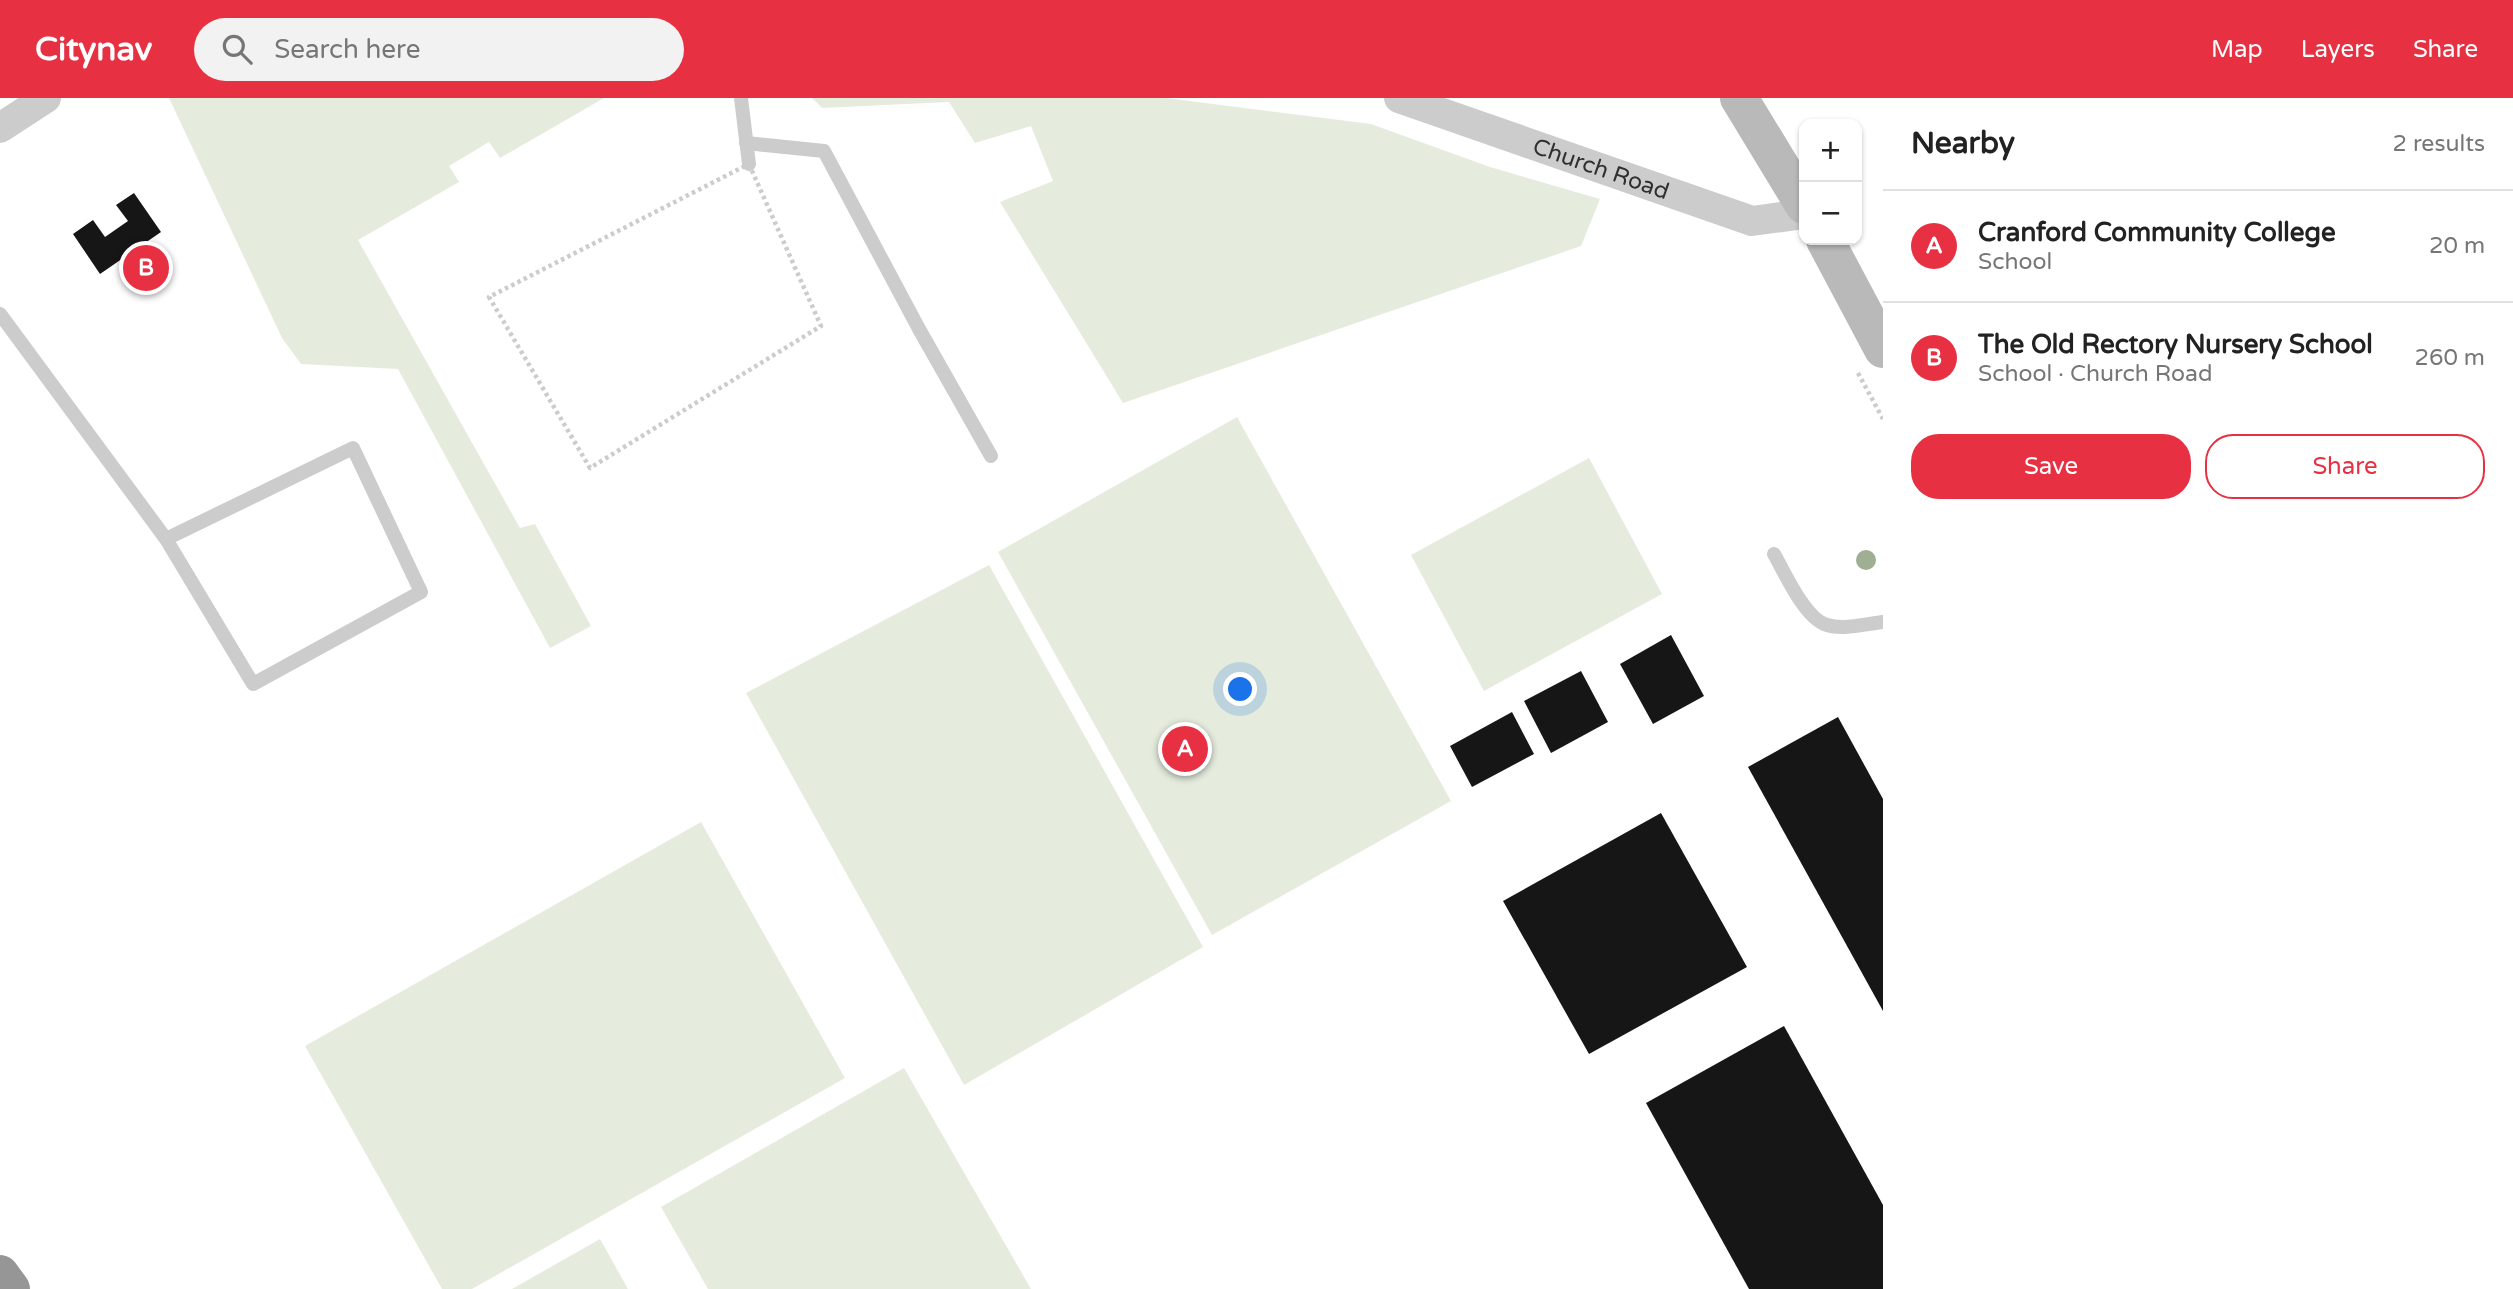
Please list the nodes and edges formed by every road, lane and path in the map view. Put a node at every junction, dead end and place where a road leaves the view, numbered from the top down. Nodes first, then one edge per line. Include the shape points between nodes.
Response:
1 (46, 98) edge
2 (741, 98) edge
3 (1399, 98) edge
4 (1739, 98) edge
5 (0, 128) edge
6 (746, 143) junction
7 (749, 164) junction
8 (1799, 197) edge
9 (1799, 215) edge
10 (1828, 245) edge
11 (0, 314) edge
12 (1883, 349) edge
13 (991, 456) dead end
14 (166, 539) junction
15 (1774, 554) dead end
16 (1883, 622) edge
17 (0, 1274) edge
18 (11, 1289) edge

1 - 5 street
2 - 6 lane
3 - 9 street, Church Road via 1752,220
4 - 8 street
6 - 7 lane
6 - 13 lane via 824,151
7 - 7 path via 489,297 590,468 821,327
10 - 12 street
11 - 14 lane
14 - 14 lane via 253,684 421,592 353,447
15 - 16 lane via 1805,607 1827,626
17 - 18 highway

